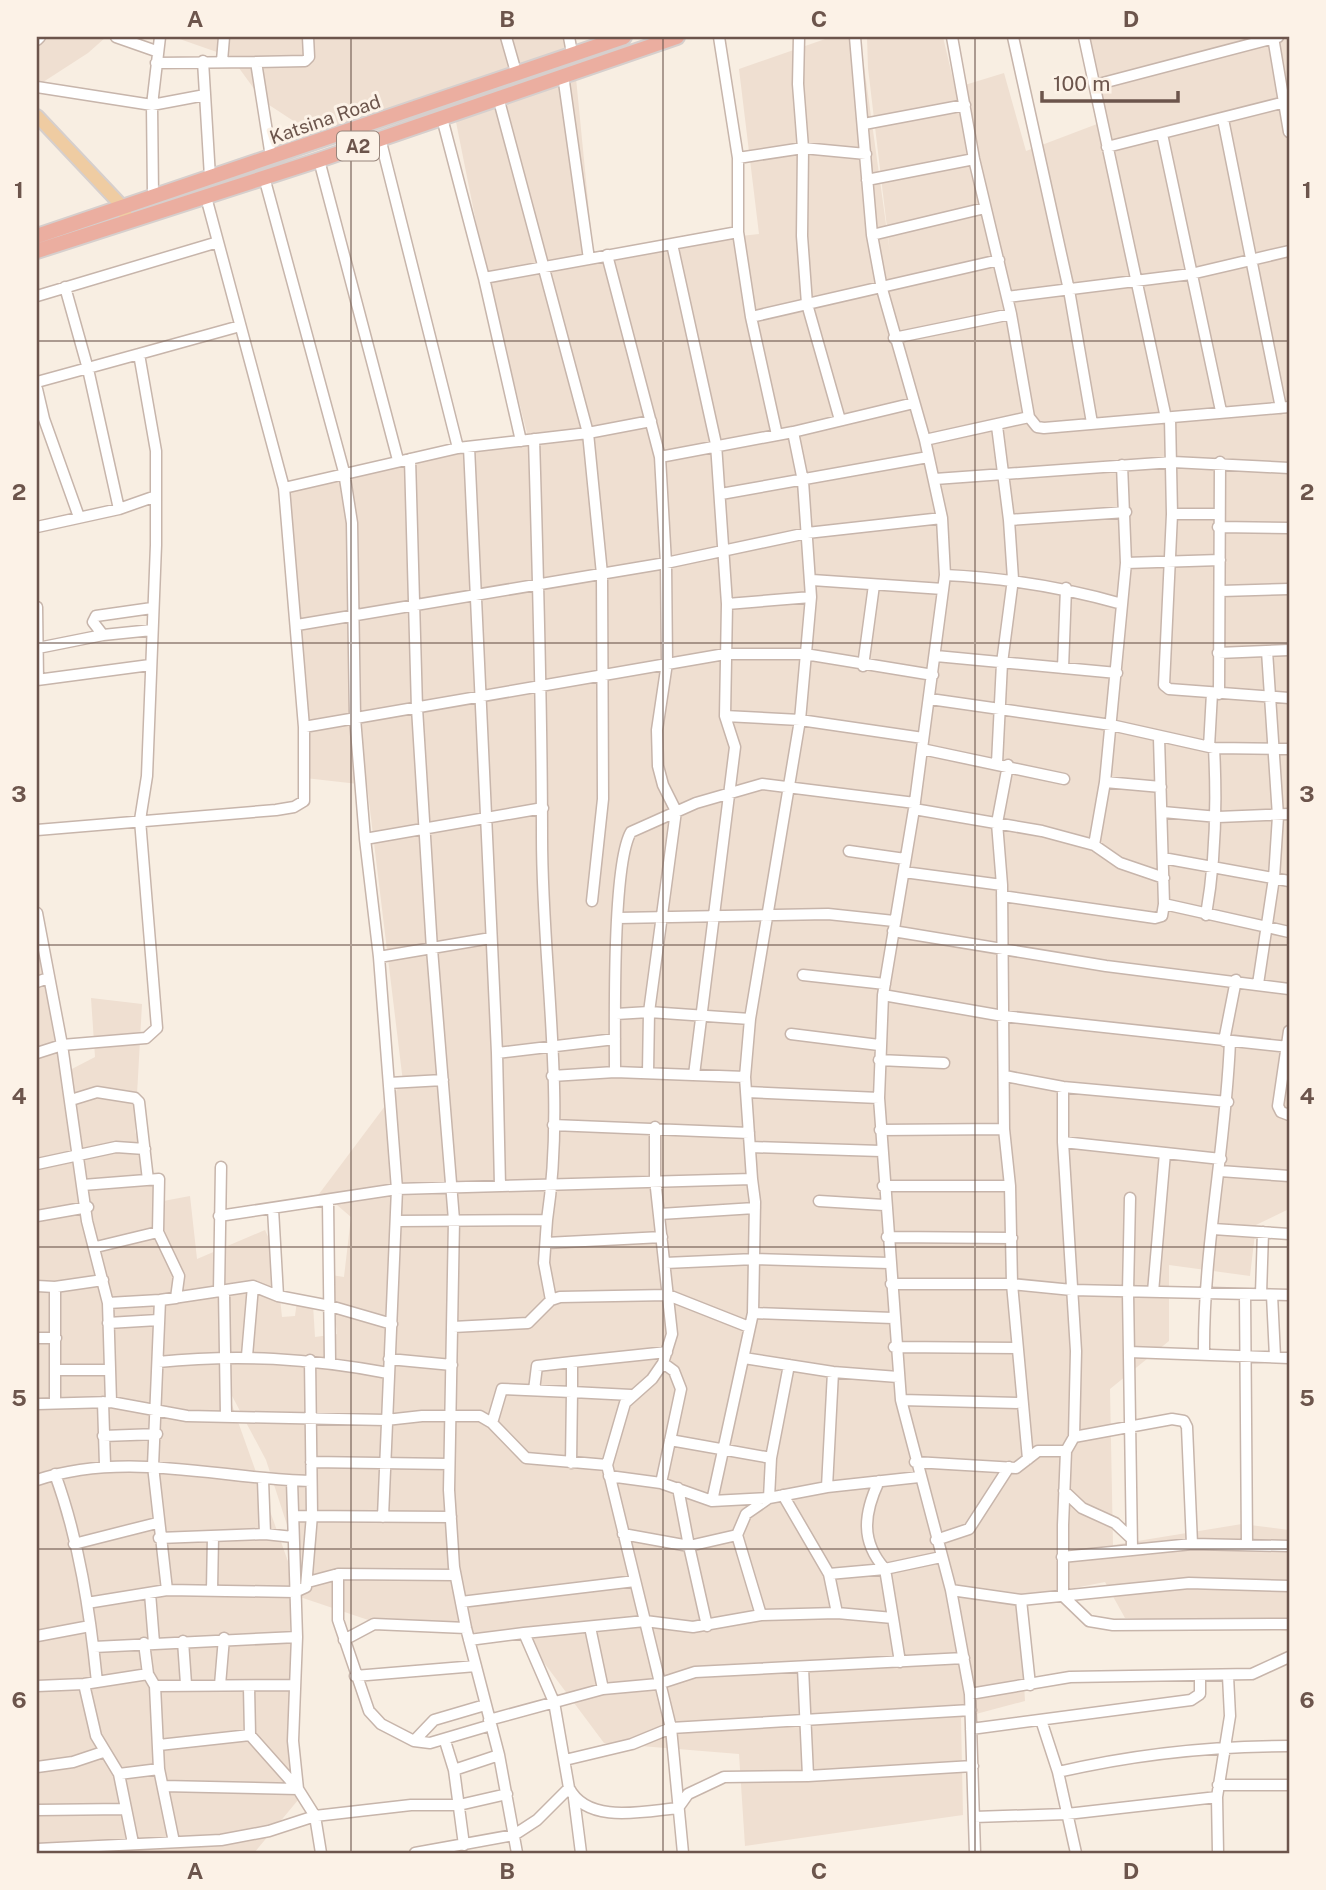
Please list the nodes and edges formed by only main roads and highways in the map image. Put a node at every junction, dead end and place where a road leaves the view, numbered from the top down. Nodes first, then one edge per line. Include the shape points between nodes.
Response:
1 (624, 37) edge
2 (677, 37) edge
3 (37, 116) edge
4 (122, 206) junction
5 (128, 221) junction
6 (37, 236) edge
7 (37, 251) edge

1 - 4 highway, Katsina Road / A2
2 - 5 highway, A2
3 - 4 main road
4 - 5 main road
4 - 6 highway, Katsina Road / A2
5 - 7 highway, A2

